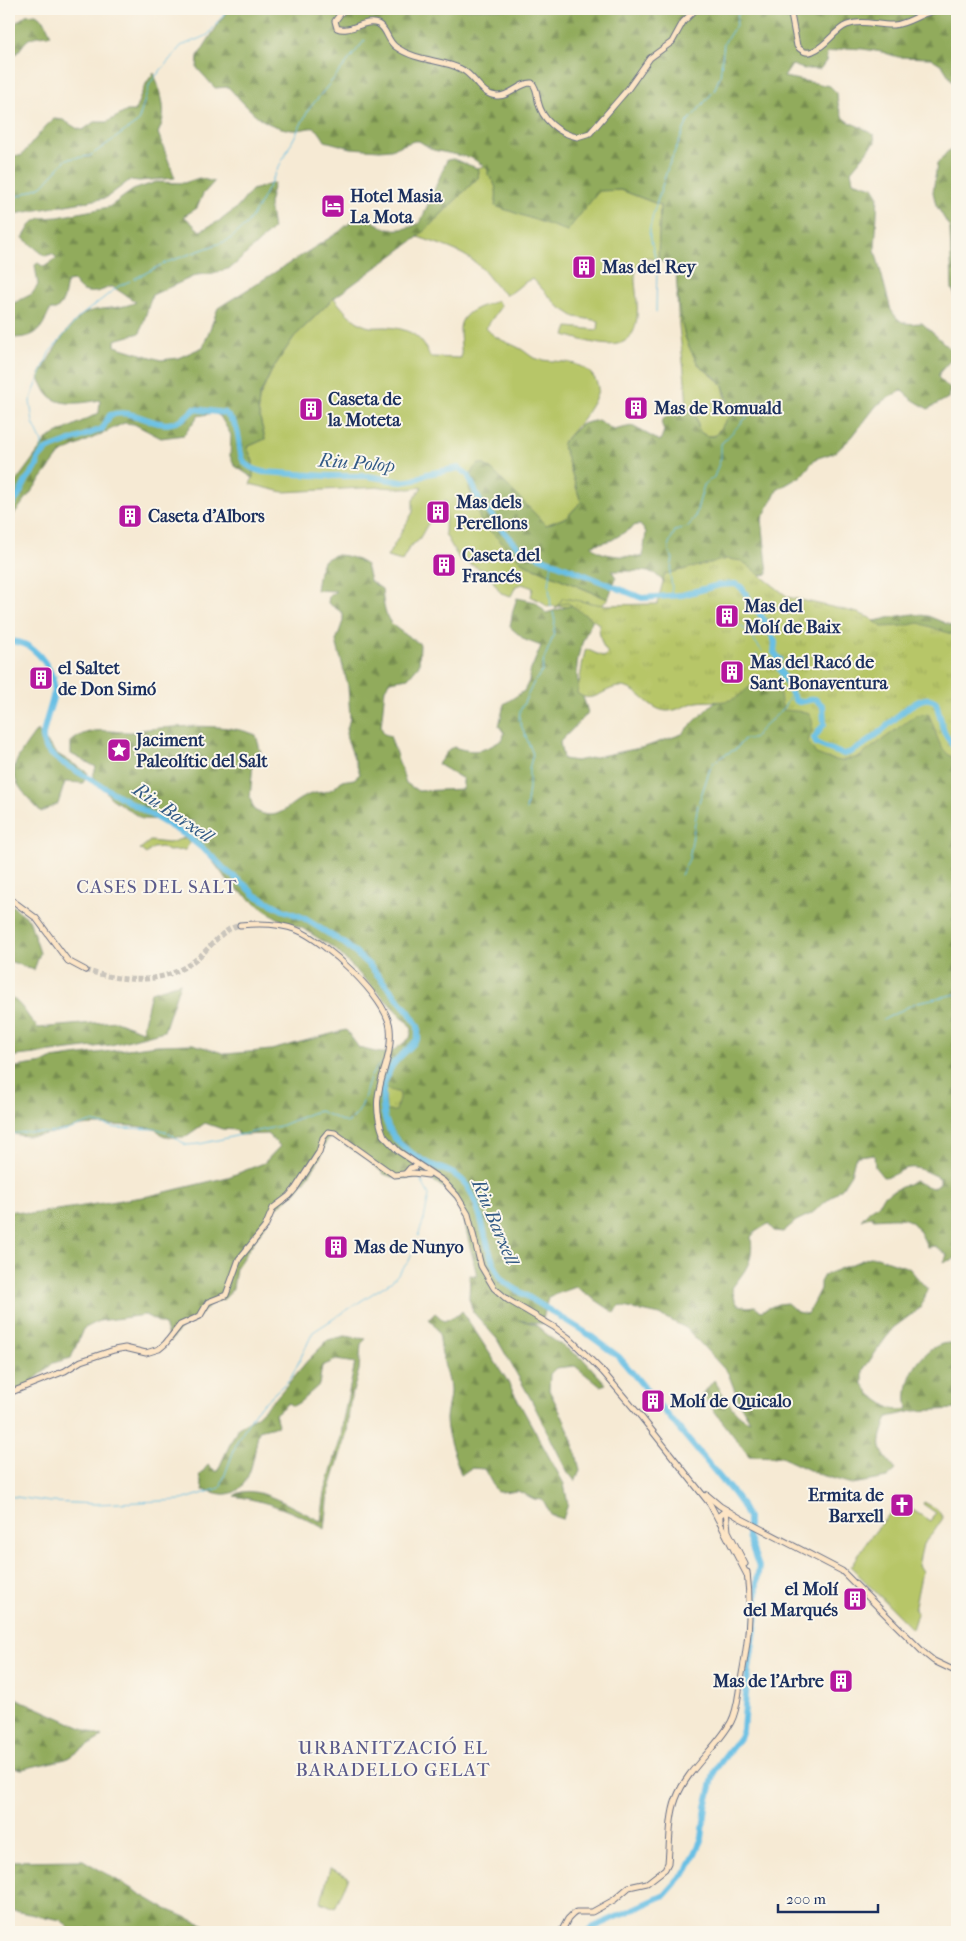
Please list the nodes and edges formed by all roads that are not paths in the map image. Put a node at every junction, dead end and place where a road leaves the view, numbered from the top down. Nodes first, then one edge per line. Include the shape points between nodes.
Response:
1 (344, 9) edge
2 (696, 9) edge
3 (790, 9) edge
4 (957, 10) edge
5 (9, 898) edge
6 (240, 925) tunnel mouth
7 (85, 970) tunnel mouth
8 (383, 1135) junction
9 (404, 1156) junction
10 (412, 1169) junction
11 (429, 1173) junction
12 (9, 1393) edge
13 (694, 1482) junction
14 (726, 1510) junction
15 (740, 1518) junction
16 (720, 1526) junction
17 (728, 1528) junction
18 (747, 1575) junction
19 (957, 1672) edge
20 (562, 1932) edge

1 - 2 street via 335,21 337,28 342,30 369,23 380,25 390,43 398,49 418,58 461,68 481,88 494,95 532,83 546,120 577,137 590,133 597,126 650,58 672,42 683,22
3 - 4 street via 795,40 806,52 815,50 849,24 893,25 927,12
5 - 7 street via 36,918 65,958
6 - 8 street via 268,924 305,934 336,958 380,1003 388,1018 390,1033 377,1098 377,1114
8 - 9 street
8 - 10 street
9 - 10 street
9 - 11 street
10 - 11 street
10 - 12 street via 405,1175 394,1175 335,1133 328,1132 295,1189 273,1208 265,1227 239,1259 226,1295 208,1302 200,1316 180,1325 159,1349 146,1353 125,1348 114,1350
11 - 13 street via 451,1192 468,1218 481,1266 494,1288 560,1331 582,1350 621,1392
13 - 14 street
13 - 16 street via 710,1504
14 - 15 street
14 - 16 street via 720,1515
14 - 17 street
15 - 17 street via 731,1521
15 - 19 street via 842,1571 924,1653
16 - 18 street
17 - 18 street
18 - 20 street via 750,1594 748,1634 732,1720 676,1798 665,1869 647,1883 629,1887 592,1912 576,1912 568,1919

